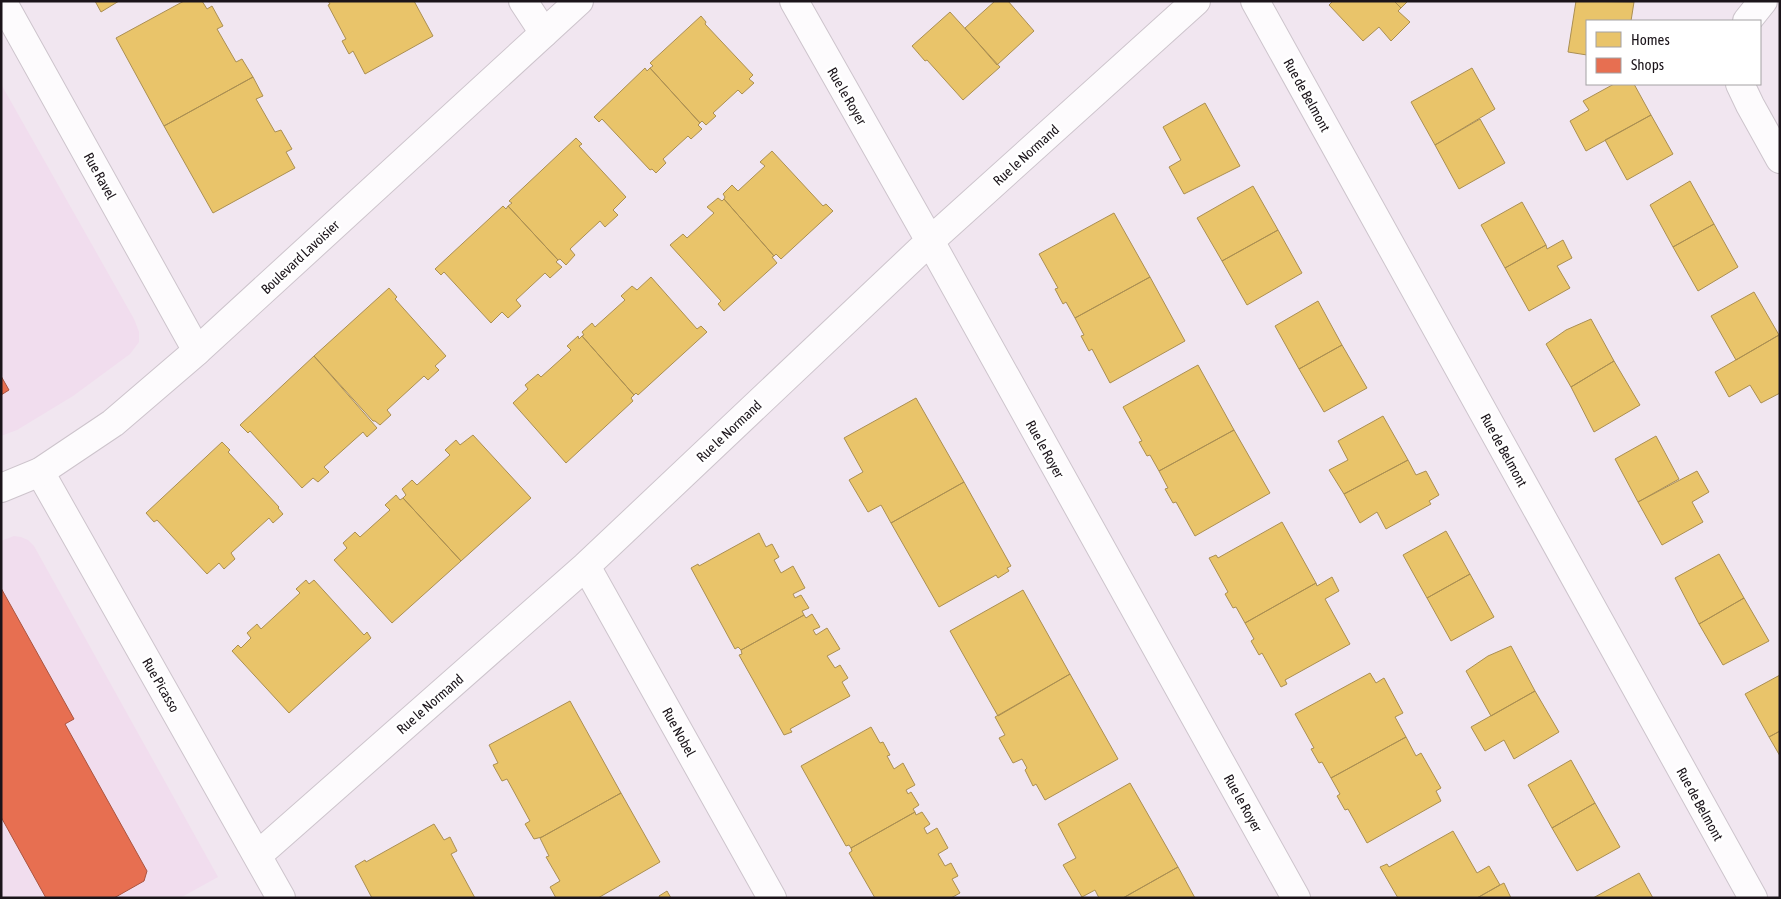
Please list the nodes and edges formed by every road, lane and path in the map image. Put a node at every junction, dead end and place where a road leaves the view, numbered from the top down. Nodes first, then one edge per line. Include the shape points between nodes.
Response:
1 (2, 1) edge
2 (523, 1) edge
3 (579, 1) edge
4 (794, 1) edge
5 (1196, 1) edge
6 (1255, 1) edge
7 (1763, 1) edge
8 (1748, 20) edge
9 (544, 33) junction
10 (1745, 94) edge
11 (1780, 159) edge
12 (930, 241) junction
13 (197, 351) junction
14 (40, 472) junction
15 (1, 488) edge
16 (586, 566) junction
17 (258, 855) junction
18 (282, 898) edge
19 (772, 898) edge
20 (1296, 898) edge
21 (1752, 898) edge

1 - 13 street, Rue Ravel
2 - 9 street
3 - 9 street, Boulevard Lavoisier
4 - 12 street, Rue le Royer
5 - 12 street, Rue le Normand
6 - 21 street, Rue de Belmont
7 - 8 street
9 - 13 street, Boulevard Lavoisier
10 - 11 street
12 - 16 street, Rue le Normand
12 - 20 street, Rue le Royer
13 - 14 street, Boulevard Lavoisier via 113,423
14 - 15 street, Boulevard Lavoisier
14 - 17 street, Rue Picasso
16 - 17 street, Rue le Normand
16 - 19 street, Rue Nobel
17 - 18 street, Rue Picasso

